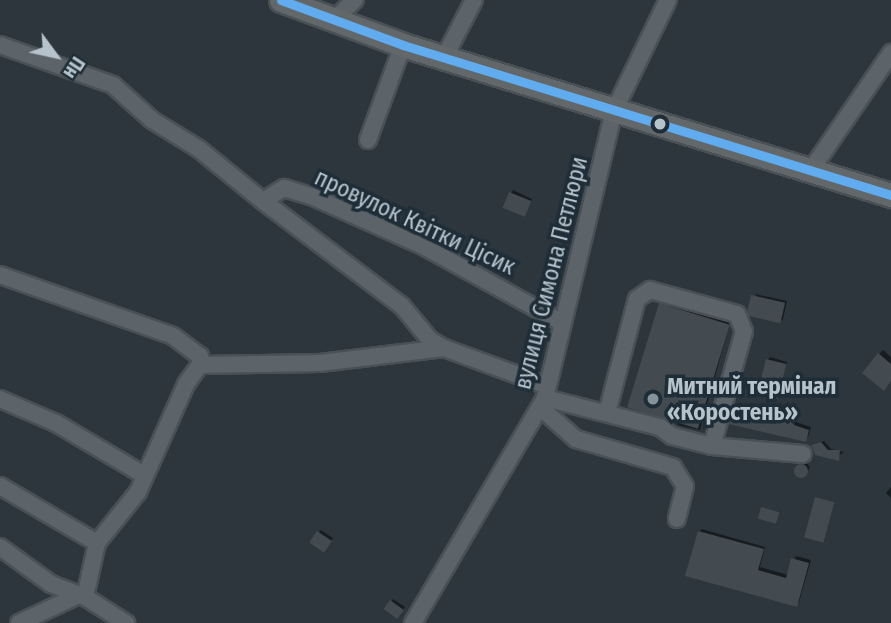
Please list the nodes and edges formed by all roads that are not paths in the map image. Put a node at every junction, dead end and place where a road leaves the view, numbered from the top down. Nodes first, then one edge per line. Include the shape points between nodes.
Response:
1 (281, 0) edge
2 (355, 0) edge
3 (474, 0) edge
4 (664, 1) edge
5 (334, 20) junction
6 (0, 45) edge
7 (403, 45) junction
8 (891, 53) edge
9 (443, 58) junction
10 (614, 111) junction
11 (368, 140) dead end
12 (811, 170) junction
13 (891, 195) edge
14 (263, 201) junction
15 (0, 275) edge
16 (561, 322) junction
17 (444, 348) junction
18 (200, 365) junction
19 (544, 397) junction
20 (0, 399) edge
21 (607, 413) junction
22 (712, 446) junction
23 (803, 454) dead end
24 (144, 475) junction
25 (0, 486) edge
26 (677, 519) dead end
27 (97, 543) junction
28 (0, 548) edge
29 (82, 596) junction
30 (19, 623) edge
31 (126, 623) edge
32 (414, 623) edge

1 - 5 highway
2 - 5 street
3 - 9 street
4 - 10 street, вулиця Симона Петлюри
5 - 7 highway
6 - 14 street via 113,85 152,120 199,149
7 - 9 highway
7 - 11 street
8 - 12 street
9 - 10 highway
10 - 12 highway
10 - 16 street, вулиця Симона Петлюри
12 - 13 highway
14 - 16 street, провулок Квітки Цісик via 284,188 311,197 425,247
14 - 17 street via 402,306 430,340
15 - 18 street via 173,336 200,356
16 - 19 street, вулиця Симона Петлюри
17 - 18 street via 320,363
17 - 19 street
18 - 24 street via 186,384
19 - 21 street
19 - 26 street via 576,439 673,467 685,486
19 - 32 street, вулиця Симона Петлюри
20 - 24 street via 56,423
21 - 22 street
21 - 22 street via 637,299 650,289 737,314 744,331
22 - 23 street
24 - 27 street via 138,492
25 - 27 street
27 - 29 street
28 - 29 street via 51,584
29 - 30 street
29 - 31 street

